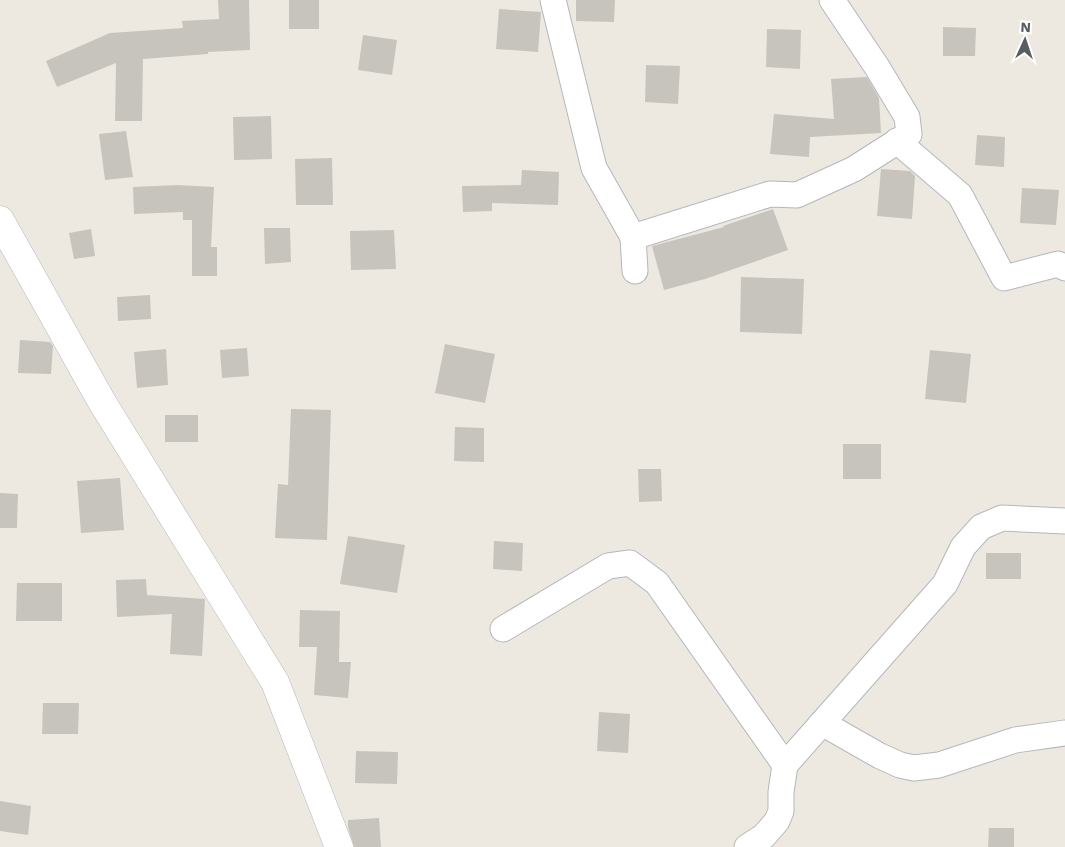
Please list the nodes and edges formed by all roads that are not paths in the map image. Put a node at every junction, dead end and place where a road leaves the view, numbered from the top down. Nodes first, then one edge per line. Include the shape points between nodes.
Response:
1 (553, 0) edge
2 (832, 0) edge
3 (897, 141) junction
4 (0, 220) edge
5 (633, 236) junction
6 (1065, 268) edge
7 (635, 271) dead end
8 (1065, 521) edge
9 (504, 629) dead end
10 (822, 723) junction
11 (1065, 733) edge
12 (785, 765) junction
13 (338, 847) edge
14 (747, 847) edge

1 - 5 street via 594,168
2 - 3 street via 907,117 909,134
3 - 5 street via 854,169 797,195 770,194
3 - 6 street via 960,195 1004,278 1058,264
4 - 13 main road via 102,402 275,682
5 - 7 street
8 - 10 street via 1002,518 981,527 963,547 945,584
9 - 12 street via 608,566 630,563 657,583
10 - 11 street via 880,756 914,768 939,765 1015,740
10 - 12 street
12 - 14 street via 781,811 777,821 764,836

